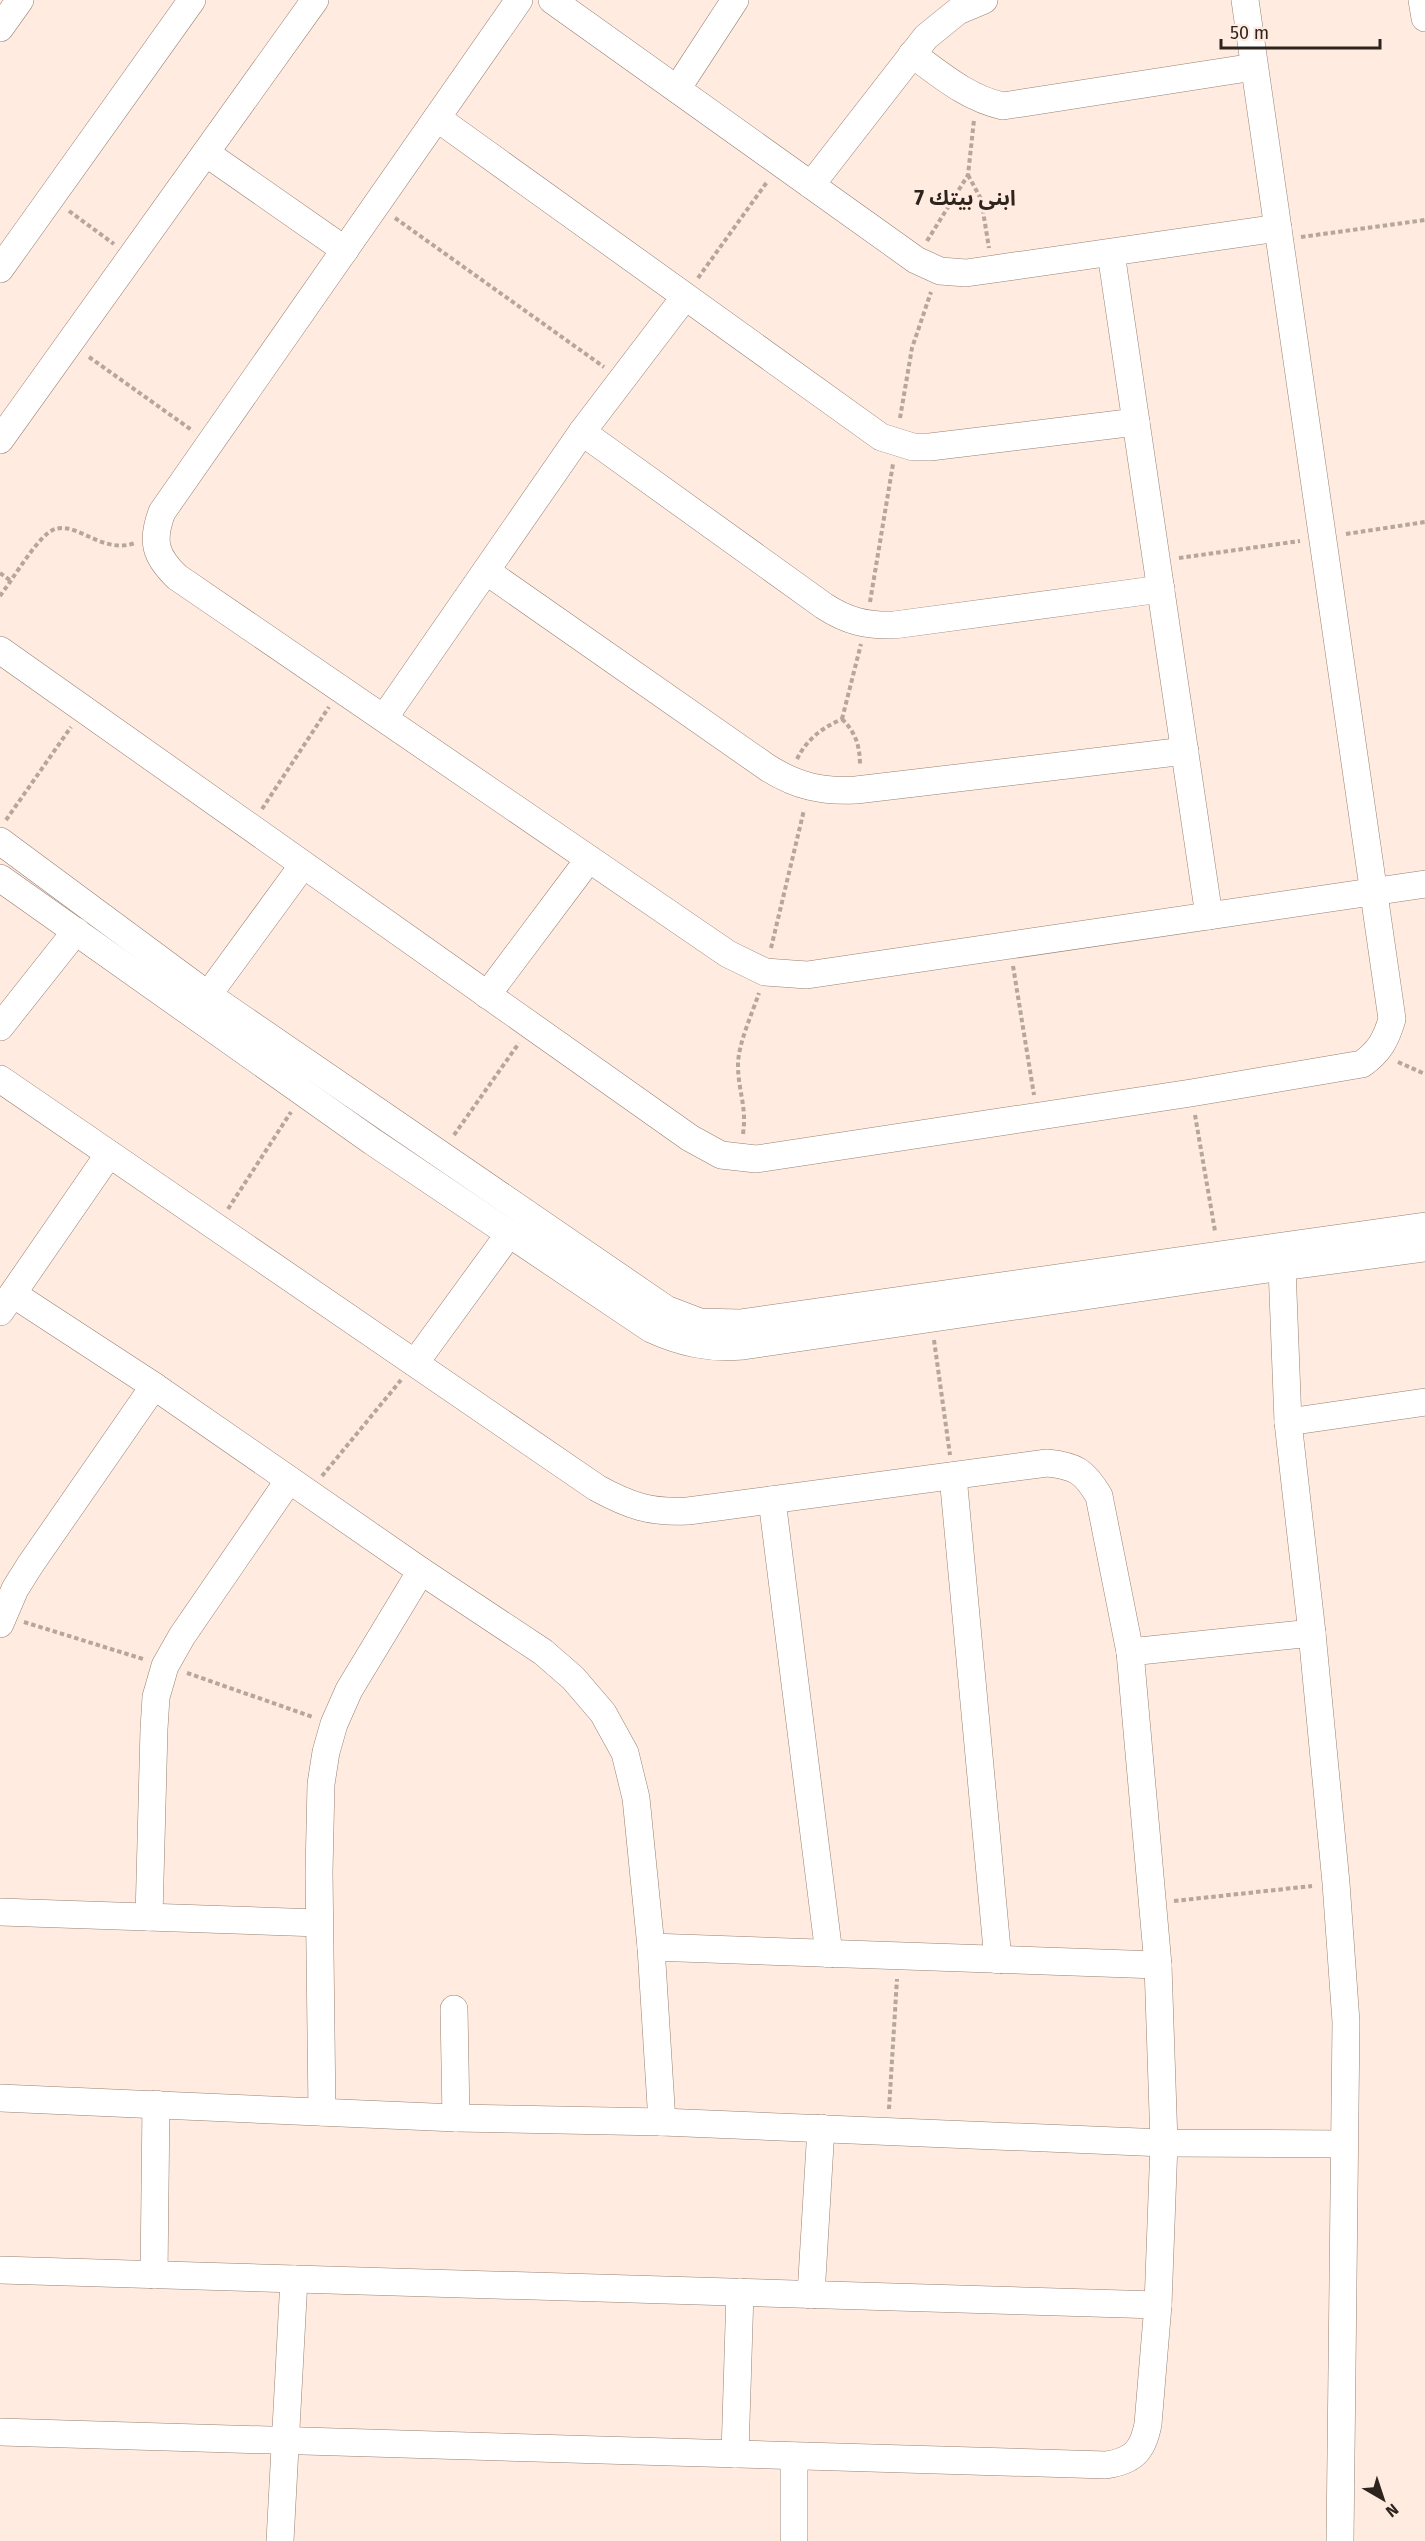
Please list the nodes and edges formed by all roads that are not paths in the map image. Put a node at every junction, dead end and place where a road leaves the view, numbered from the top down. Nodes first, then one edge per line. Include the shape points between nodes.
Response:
1 (20, 0) edge
2 (192, 0) edge
3 (315, 0) edge
4 (519, 0) edge
5 (552, 0) edge
6 (735, 0) edge
7 (984, 0) edge
8 (1245, 0) edge
9 (1422, 0) edge
10 (1425, 18) edge
11 (0, 28) edge
12 (912, 54) junction
13 (1254, 67) junction
14 (676, 89) junction
15 (437, 118) junction
16 (206, 153) junction
17 (811, 185) junction
18 (1279, 234) junction
19 (345, 250) junction
20 (1111, 253) junction
21 (0, 269) edge
22 (684, 298) junction
23 (1136, 422) junction
24 (582, 432) junction
25 (0, 440) edge
26 (486, 571) junction
27 (1161, 589) junction
28 (0, 650) edge
29 (384, 718) junction
30 (1185, 751) junction
31 (0, 841) edge
32 (589, 859) junction
33 (303, 865) junction
34 (0, 878) edge
35 (1425, 884) edge
36 (1374, 892) junction
37 (1209, 916) junction
38 (76, 931) junction
39 (208, 995) junction
40 (487, 995) junction
41 (0, 1027) edge
42 (0, 1079) edge
43 (387, 1118) junction
44 (373, 1142) junction
45 (109, 1154) junction
46 (1425, 1226) edge
47 (509, 1234) junction
48 (1425, 1248) edge
49 (1282, 1267) junction
50 (6, 1303) edge
51 (415, 1363) junction
52 (154, 1386) junction
53 (1425, 1402) edge
54 (1288, 1422) junction
55 (953, 1476) junction
56 (299, 1486) junction
57 (772, 1500) junction
58 (421, 1571) junction
59 (0, 1624) edge
60 (1312, 1633) junction
61 (1130, 1652) junction
62 (0, 1912) edge
63 (149, 1917) junction
64 (320, 1923) junction
65 (651, 1947) junction
66 (829, 1954) junction
67 (998, 1960) junction
68 (1158, 1965) junction
69 (454, 2009) dead end
70 (0, 2098) edge
71 (156, 2104) junction
72 (322, 2112) junction
73 (456, 2118) junction
74 (662, 2122) junction
75 (821, 2128) junction
76 (1164, 2143) junction
77 (1343, 2144) junction
78 (0, 2270) edge
79 (154, 2275) junction
80 (294, 2279) junction
81 (740, 2292) junction
82 (811, 2295) junction
83 (1158, 2305) junction
84 (0, 2432) edge
85 (285, 2440) junction
86 (735, 2454) junction
87 (794, 2456) junction
88 (794, 2538) dead end
89 (280, 2541) edge
90 (1340, 2541) edge

1 - 11 street
2 - 21 street
3 - 16 street
4 - 15 street
5 - 14 street
6 - 14 street
7 - 12 street via 941,23
8 - 13 street
9 - 10 street
12 - 13 street via 963,91 1003,106
12 - 17 street
13 - 18 street
14 - 17 street
15 - 19 street
15 - 22 street
16 - 19 street
16 - 25 street
17 - 20 street via 928,266 952,274
18 - 20 street
18 - 36 street
19 - 29 street via 162,512 156,548 177,577
20 - 23 street
22 - 23 street via 866,428 896,444 930,447
22 - 24 street
23 - 27 street
24 - 26 street
24 - 27 street via 824,606 851,621 894,625
26 - 29 street
26 - 30 street via 788,780 809,788 856,790
27 - 30 street
28 - 33 street
29 - 32 street
30 - 37 street
31 - 39 street
32 - 37 street via 728,954 765,972 807,975
32 - 40 street
33 - 39 street
33 - 40 street
34 - 38 street
35 - 36 street
36 - 37 street
36 - 40 street via 1392,1019 1377,1053 1362,1064 764,1158 740,1159 705,1148
38 - 41 street
38 - 44 street
39 - 43 street
42 - 45 street
43 - 44 street
43 - 46 street via 666,1310 700,1322 740,1323
44 - 47 street
45 - 50 street
45 - 51 street
47 - 49 street via 651,1329 704,1347 743,1346
47 - 51 street
48 - 49 street
49 - 54 street
50 - 52 street
51 - 57 street via 597,1488 640,1509 664,1513
52 - 56 street
52 - 59 street via 30,1565
53 - 54 street
54 - 60 street
55 - 57 street
55 - 61 street via 1047,1463 1069,1465 1087,1477 1099,1496
55 - 67 street
56 - 58 street
56 - 63 street via 182,1636 165,1666 156,1696
57 - 66 street
58 - 64 street via 334,1724 321,1784
58 - 65 street via 543,1652 573,1678 603,1713 625,1753 636,1798
60 - 61 street
60 - 77 street via 1346,2022
61 - 68 street
62 - 63 street
63 - 64 street
64 - 72 street
65 - 66 street
65 - 74 street
66 - 67 street
67 - 68 street
68 - 76 street
69 - 73 street
70 - 71 street
71 - 72 street
71 - 79 street
72 - 73 street
73 - 74 street
74 - 75 street
75 - 76 street
75 - 82 street
76 - 77 street
76 - 83 street
77 - 90 street
78 - 79 street
79 - 80 street
80 - 81 street
80 - 85 street
81 - 82 street
81 - 86 street
82 - 83 street
83 - 87 street via 1145,2440 1136,2454 1122,2463
84 - 85 street
85 - 86 street
85 - 89 street
86 - 87 street
87 - 88 street

